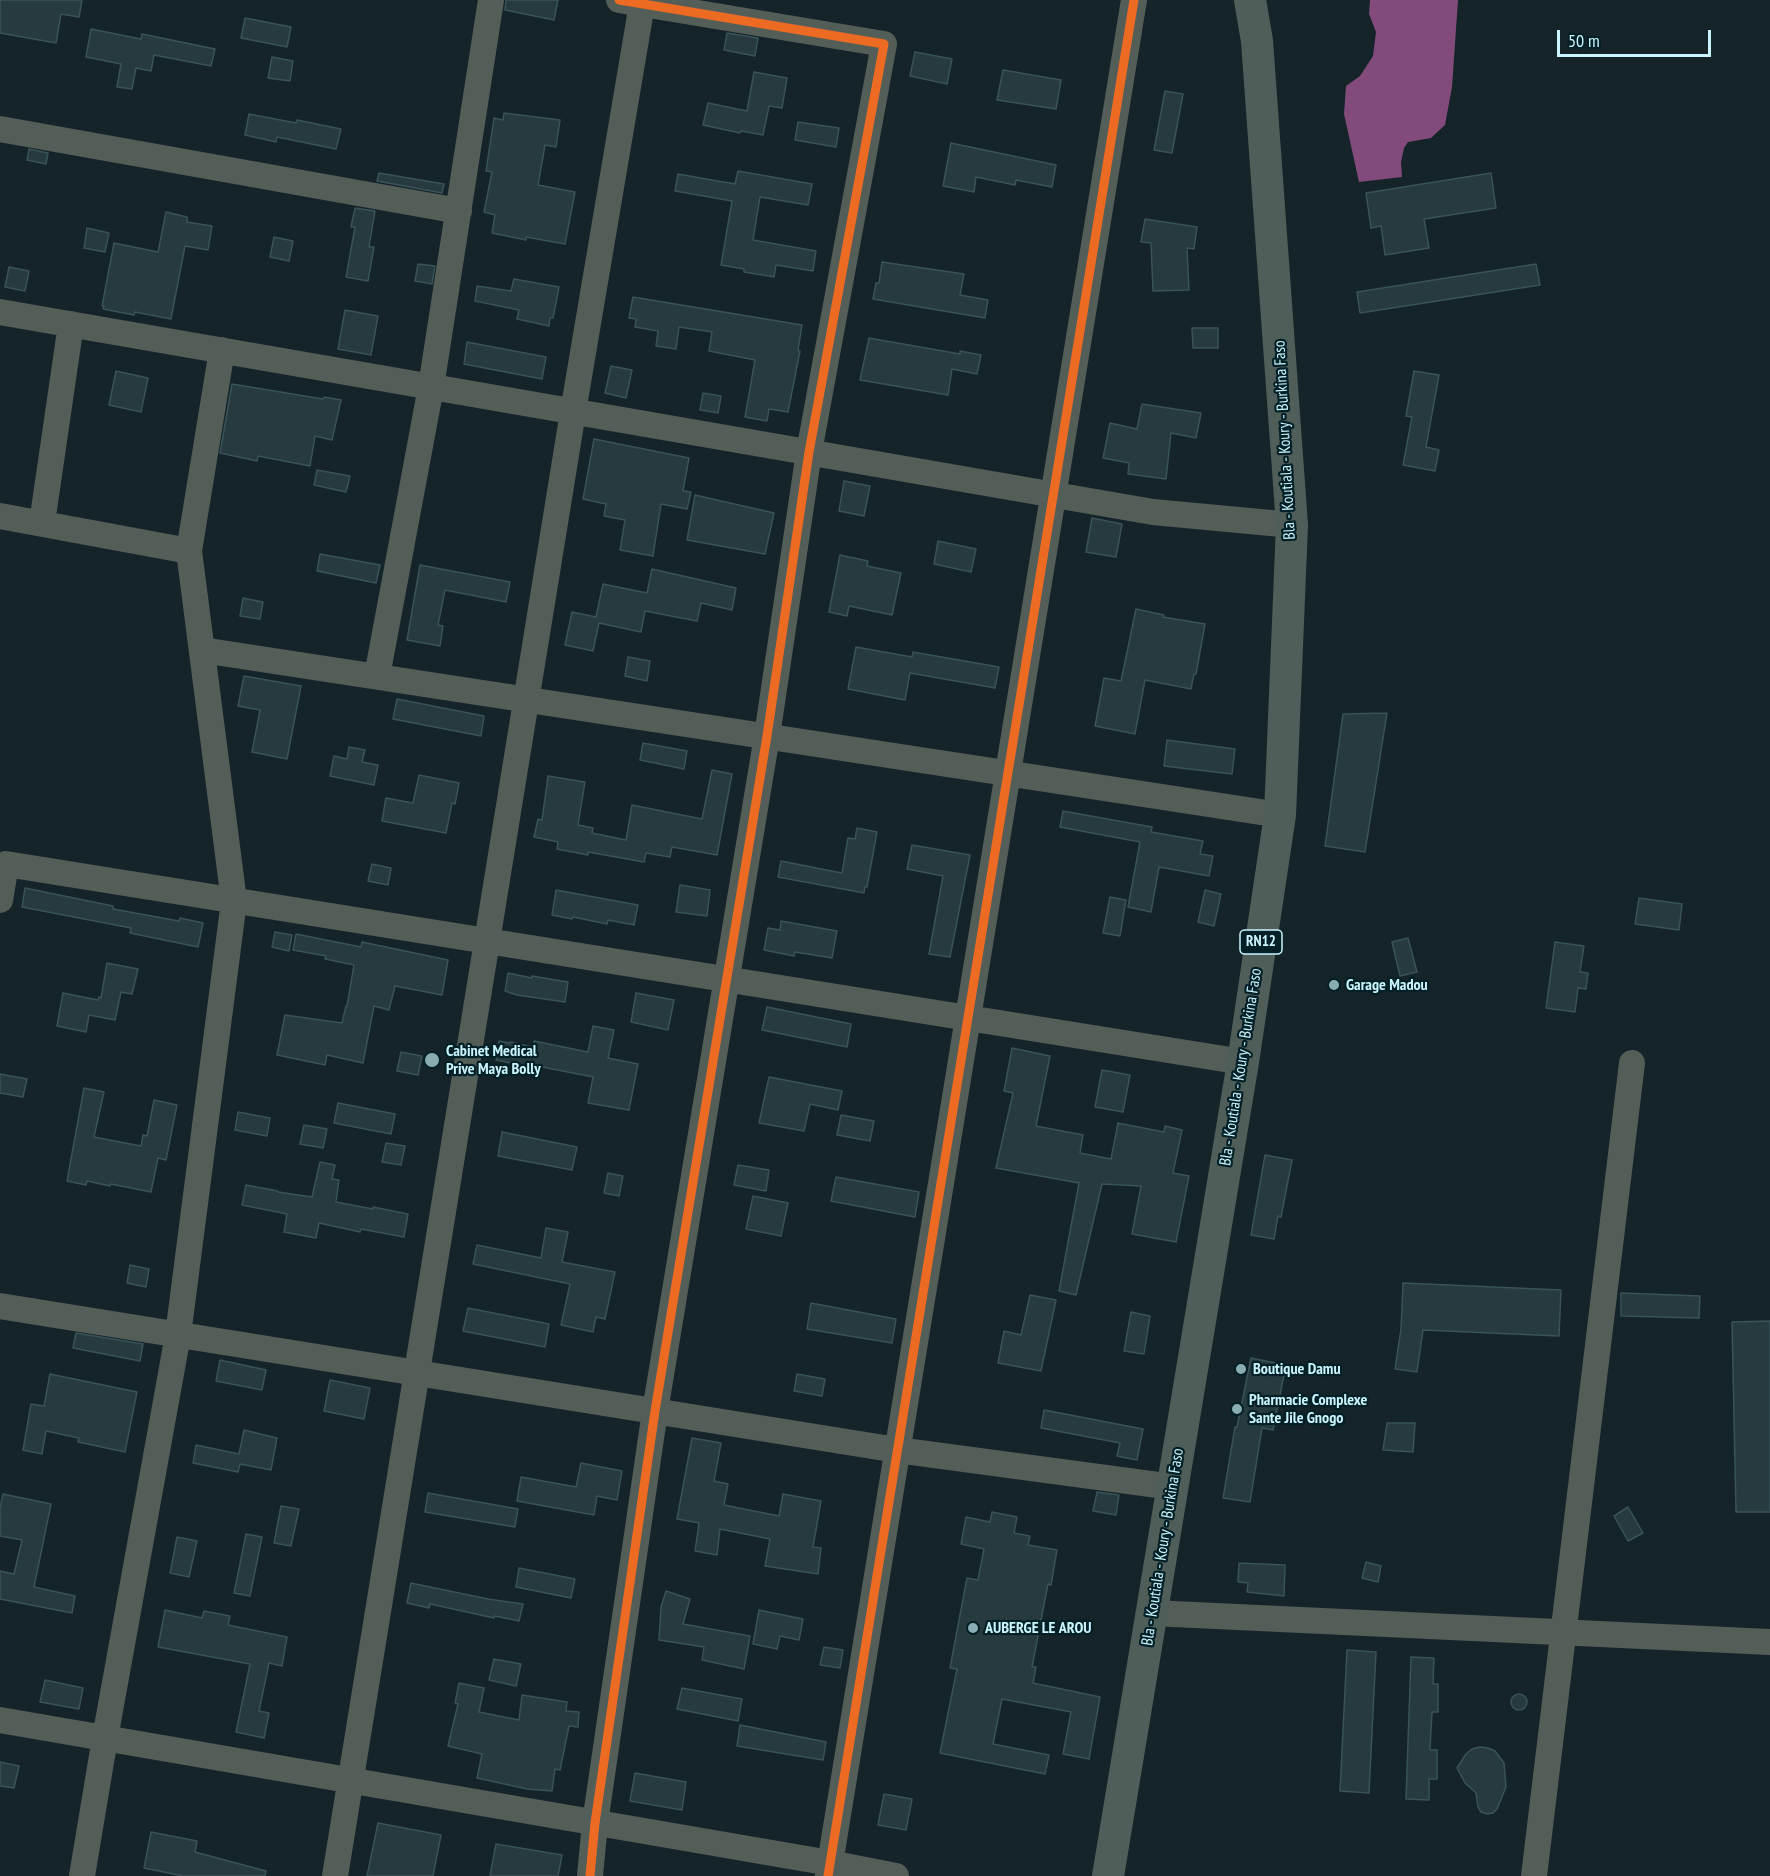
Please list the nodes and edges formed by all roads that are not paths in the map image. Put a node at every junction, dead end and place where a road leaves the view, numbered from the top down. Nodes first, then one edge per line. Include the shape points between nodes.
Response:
1 (490, 0) edge
2 (1134, 0) edge
3 (1250, 0) edge
4 (630, 2) edge
5 (0, 129) edge
6 (459, 211) junction
7 (0, 312) edge
8 (71, 324) junction
9 (222, 350) junction
10 (431, 387) junction
11 (573, 412) junction
12 (809, 452) junction
13 (1053, 494) junction
14 (0, 516) edge
15 (42, 523) junction
16 (1292, 525) junction
17 (189, 551) junction
18 (202, 650) junction
19 (377, 676) junction
20 (526, 699) junction
21 (767, 736) junction
22 (1008, 773) junction
23 (1280, 815) junction
24 (0, 900) edge
25 (234, 901) junction
26 (487, 941) junction
27 (727, 980) junction
28 (968, 1018) junction
29 (1243, 1062) junction
30 (1632, 1063) dead end
31 (0, 1306) edge
32 (178, 1335) junction
33 (417, 1373) junction
34 (655, 1412) junction
35 (897, 1450) junction
36 (1173, 1487) junction
37 (1152, 1613) junction
38 (1563, 1634) junction
39 (1770, 1642) edge
40 (0, 1720) edge
41 (105, 1738) junction
42 (350, 1780) junction
43 (595, 1822) junction
44 (829, 1870) edge
45 (82, 1876) edge
46 (335, 1876) edge
47 (590, 1876) edge
48 (896, 1876) edge
49 (1108, 1876) edge
50 (1533, 1876) edge

1 - 6 street
2 - 13 street
3 - 16 main road, Bla - Koutiala - Koury - Burkina Faso / RN12 via 1257,41
4 - 11 street
4 - 12 street via 884,44
5 - 6 street
6 - 10 street
7 - 8 street
8 - 9 street
8 - 15 street
9 - 10 street
9 - 17 street
10 - 11 street
10 - 19 street
11 - 12 street
11 - 20 street
12 - 13 street
12 - 21 street
13 - 16 street via 1153,512
13 - 22 street
14 - 15 street
15 - 17 street
16 - 23 main road, Bla - Koutiala - Koury - Burkina Faso / RN12
17 - 18 street
18 - 19 street
18 - 25 street
19 - 20 street
20 - 21 street
20 - 26 street
21 - 22 street
21 - 27 street
22 - 23 street
22 - 28 street
23 - 29 main road, Bla - Koutiala - Koury - Burkina Faso / RN12
24 - 25 street via 6,864
25 - 26 street
25 - 32 street
26 - 27 street
26 - 33 street
27 - 28 street
27 - 34 street
28 - 29 street
28 - 35 street
29 - 36 main road, Bla - Koutiala - Koury - Burkina Faso / RN12
30 - 38 street
31 - 32 street
32 - 33 street
32 - 41 street
33 - 34 street
33 - 42 street
34 - 35 street
34 - 43 street
35 - 36 street
35 - 44 street
36 - 37 main road, Bla - Koutiala - Koury - Burkina Faso / RN12
37 - 38 street
37 - 49 main road, Bla - Koutiala - Koury - Burkina Faso / RN12
38 - 39 street
38 - 50 street
40 - 41 street
41 - 42 street
41 - 45 street
42 - 43 street
42 - 46 street
43 - 44 street
43 - 47 street
44 - 48 street

